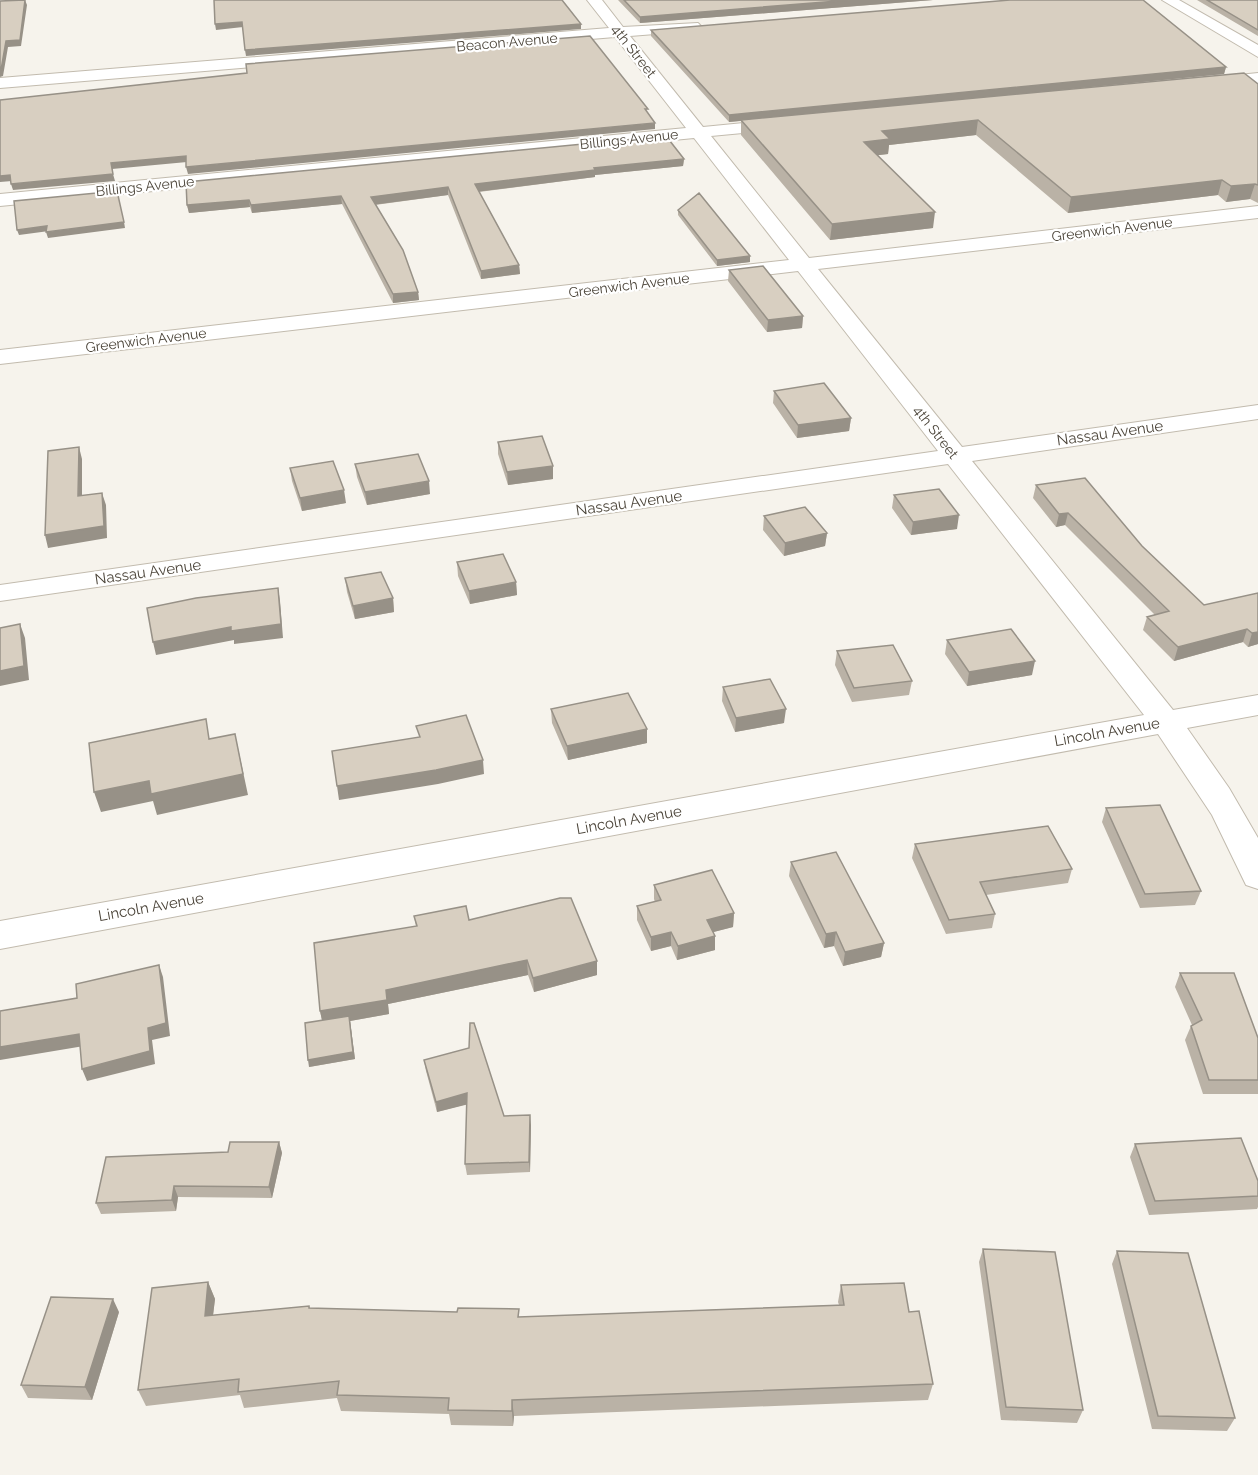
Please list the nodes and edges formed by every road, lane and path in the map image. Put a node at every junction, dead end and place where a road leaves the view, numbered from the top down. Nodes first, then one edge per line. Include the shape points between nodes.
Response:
1 (594, 0) edge
2 (1169, 0) edge
3 (703, 26) edge
4 (619, 33) junction
5 (1258, 52) edge
6 (1258, 78) edge
7 (0, 83) edge
8 (1198, 84) edge
9 (805, 122) edge
10 (698, 132) junction
11 (0, 200) edge
12 (1258, 212) edge
13 (803, 265) junction
14 (0, 357) edge
15 (1258, 412) edge
16 (955, 456) junction
17 (0, 593) edge
18 (1258, 705) edge
19 (1166, 722) junction
20 (1257, 873) edge
21 (0, 935) edge

1 - 4 street, 4th Street
2 - 5 street
3 - 4 street, Beacon Avenue
4 - 7 street, Beacon Avenue
4 - 10 street, 4th Street
6 - 8 street
9 - 10 street, Billings Avenue
10 - 11 street, Billings Avenue
10 - 13 street, 4th Street
12 - 13 street, Greenwich Avenue
13 - 14 street, Greenwich Avenue
13 - 16 street, 4th Street
15 - 16 street, Nassau Avenue
16 - 17 street, Nassau Avenue
16 - 19 street, 4th Street
18 - 19 street, Lincoln Avenue
19 - 20 street, 4th Street via 1236,825
19 - 21 street, Lincoln Avenue

